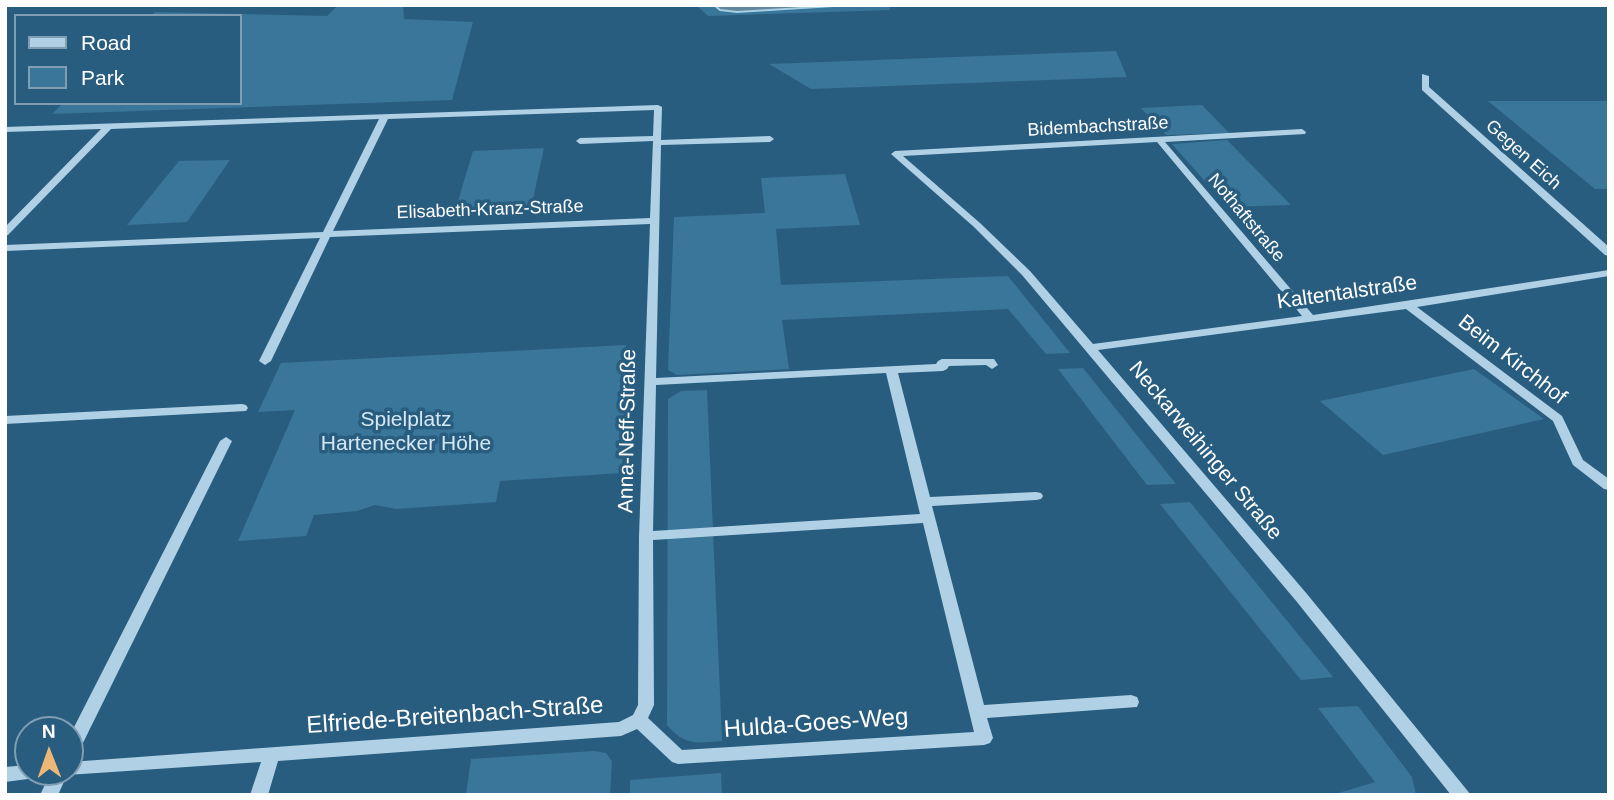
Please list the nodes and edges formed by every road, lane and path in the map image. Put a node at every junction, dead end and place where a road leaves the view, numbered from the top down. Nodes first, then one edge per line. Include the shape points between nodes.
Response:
1 (1425, 76) dead end
2 (385, 116) junction
3 (109, 127) junction
4 (5, 130) edge
5 (1302, 132) dead end
6 (771, 139) dead end
7 (1158, 140) junction
8 (580, 141) dead end
9 (657, 141) junction
10 (895, 154) joint
11 (655, 221) junction
12 (5, 233) edge
13 (326, 235) junction
14 (5, 248) edge
15 (1609, 253) edge
16 (1609, 273) edge
17 (1408, 305) junction
18 (1309, 317) junction
19 (1090, 348) junction
20 (265, 361) dead end
21 (992, 365) dead end
22 (891, 370) junction
23 (650, 382) junction
24 (242, 408) dead end
25 (5, 420) edge
26 (226, 441) dead end
27 (1609, 486) edge
28 (1036, 496) dead end
29 (924, 502) junction
30 (928, 518) junction
31 (646, 536) junction
32 (1131, 702) dead end
33 (978, 712) junction
34 (639, 720) junction
35 (84, 724) edge
36 (272, 754) junction
37 (84, 768) edge
38 (259, 795) edge
39 (1462, 795) edge

1 - 15 street, Gegen Eich via 1425,88
2 - 3 street
2 - 9 street, Anna-Neff-Straße via 658,107
2 - 13 street
3 - 4 street
3 - 12 street
5 - 7 street, Bidembachstraße
6 - 9 street
7 - 10 street, Bidembachstraße
7 - 18 street, Nothaftstraße
8 - 9 street
9 - 11 street, Anna-Neff-Straße
10 - 19 street, Neckarweihinger Straße via 1026,273
11 - 13 street, Elisabeth-Kranz-Straße
11 - 23 street, Anna-Neff-Straße
13 - 14 street, Elisabeth-Kranz-Straße
13 - 20 street
16 - 17 street, Kaltentalstraße
17 - 18 street, Kaltentalstraße
17 - 27 street, Beim Kirchhof via 1558,419 1578,462
18 - 19 street, Kaltentalstraße
19 - 39 street, Neckarweihinger Straße
21 - 22 street via 990,361 942,363 943,367
22 - 23 street
22 - 29 street, Hulda-Goes-Weg
23 - 31 street, Anna-Neff-Straße
24 - 25 street
26 - 35 street
28 - 29 street
29 - 30 street, Hulda-Goes-Weg
30 - 31 street
30 - 33 street, Hulda-Goes-Weg
31 - 34 street, Anna-Neff-Straße via 646,705
32 - 33 street
33 - 34 street, Hulda-Goes-Weg via 985,738 678,757
34 - 36 street, Elfriede-Breitenbach-Straße via 621,729
36 - 37 street, Elfriede-Breitenbach-Straße
36 - 38 street

